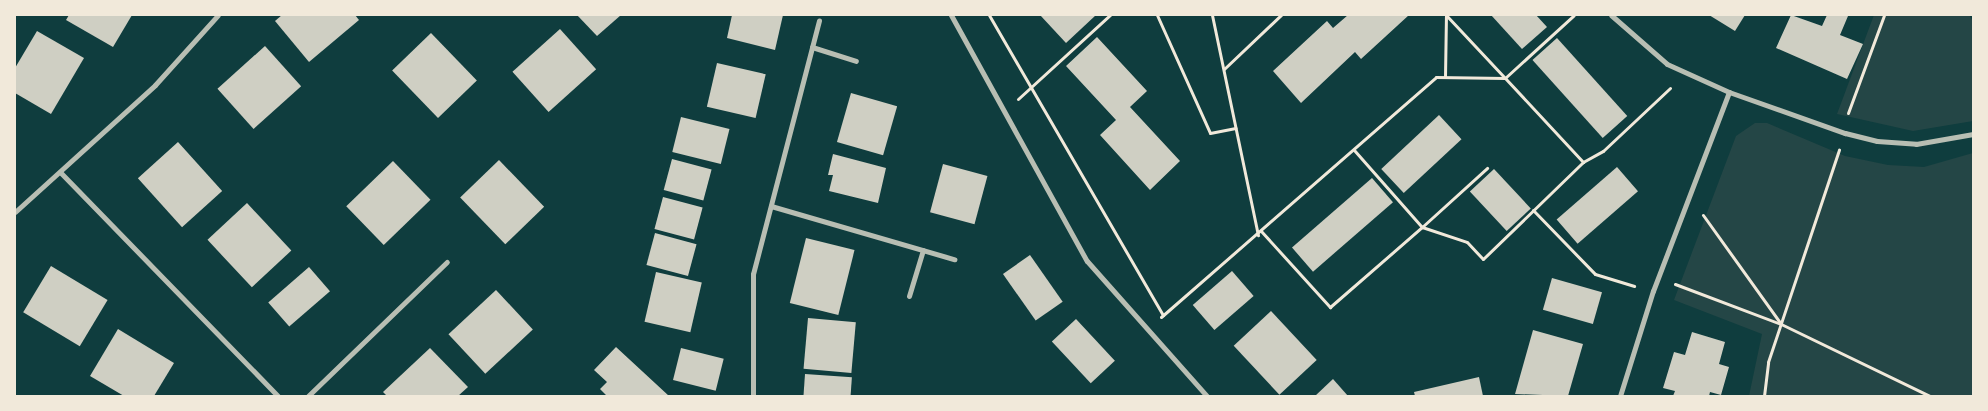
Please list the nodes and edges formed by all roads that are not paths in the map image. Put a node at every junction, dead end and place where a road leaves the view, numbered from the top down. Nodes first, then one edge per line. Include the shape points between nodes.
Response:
1 (218, 15) edge
2 (951, 15) edge
3 (1611, 15) edge
4 (819, 20) dead end
5 (812, 47) junction
6 (856, 62) dead end
7 (1728, 92) junction
8 (1973, 134) edge
9 (61, 173) junction
10 (771, 206) junction
11 (15, 212) edge
12 (923, 250) junction
13 (954, 258) dead end
14 (447, 262) dead end
15 (909, 296) dead end
16 (278, 396) edge
17 (308, 396) edge
18 (753, 396) edge
19 (1207, 396) edge
20 (1620, 396) edge

1 - 9 street via 155,85
2 - 19 street via 1082,253
3 - 7 street via 1667,64
4 - 5 street
5 - 6 street
5 - 10 street
7 - 8 street via 1876,141 1916,144
7 - 20 street via 1653,291
9 - 11 street
9 - 16 street
10 - 12 street
10 - 18 street via 753,274
12 - 13 street
12 - 15 street
14 - 17 street

